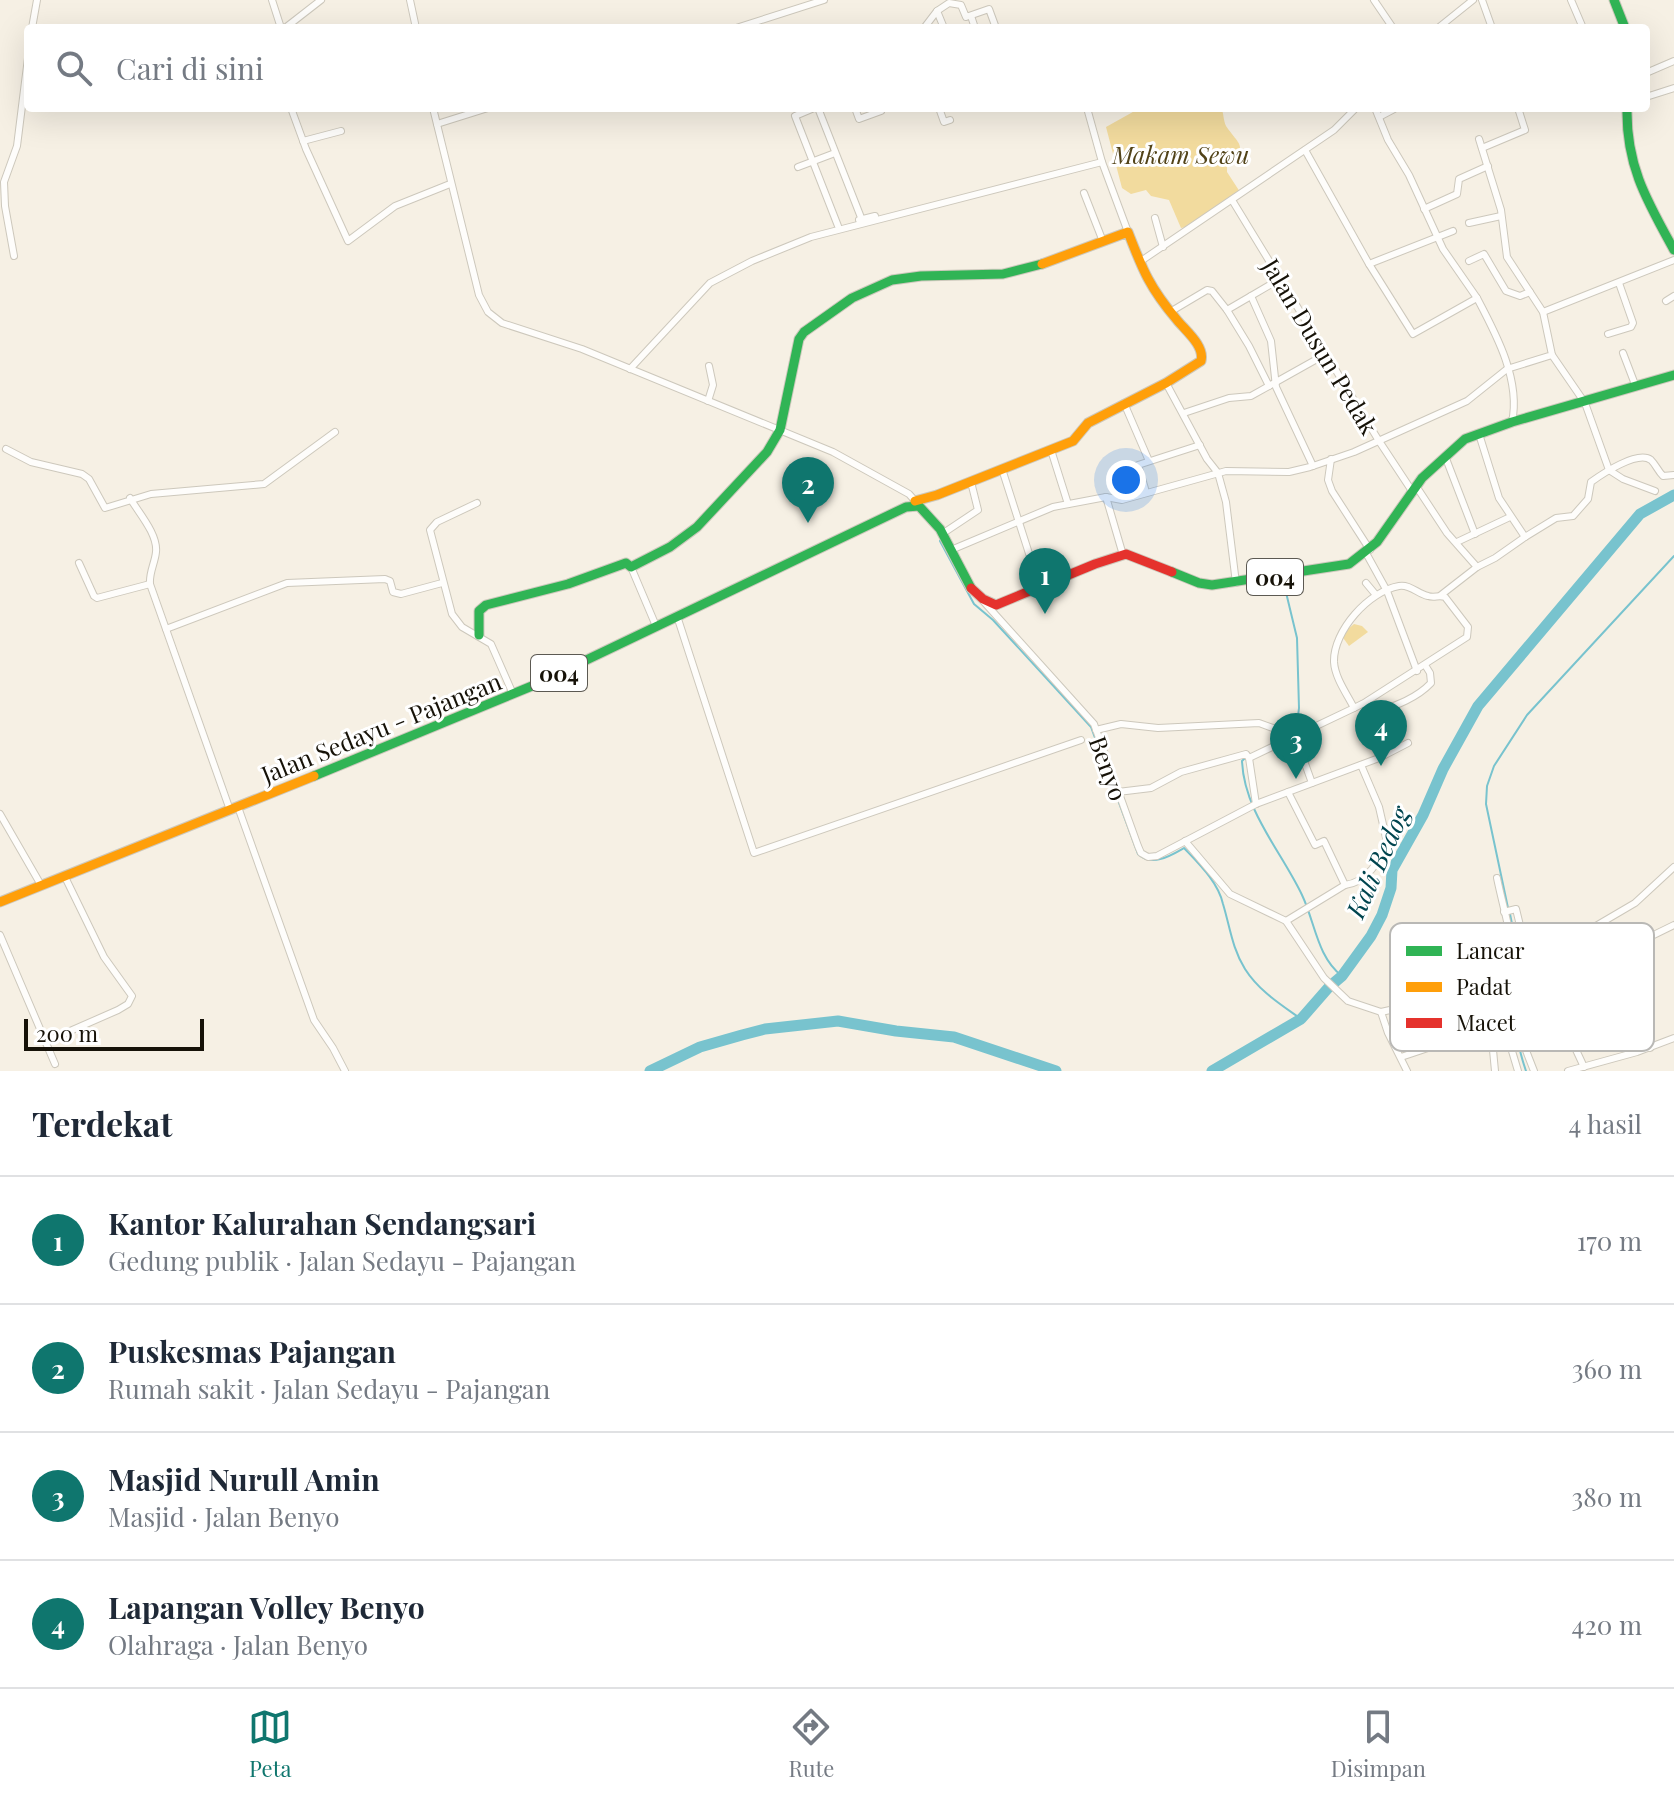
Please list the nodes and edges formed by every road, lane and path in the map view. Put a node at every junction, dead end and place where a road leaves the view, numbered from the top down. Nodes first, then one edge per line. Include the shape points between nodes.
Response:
1 (37, 0) edge
2 (272, 0) edge
3 (321, 0) edge
4 (410, 0) edge
5 (824, 0) edge
6 (1374, 0) edge
7 (1473, 0) edge
8 (1482, 0) edge
9 (1571, 0) edge
10 (1614, 0) edge
11 (937, 11) junction
12 (971, 16) junction
13 (33, 24) edge
14 (281, 24) edge
15 (288, 24) edge
16 (415, 24) edge
17 (747, 24) edge
18 (927, 24) edge
19 (942, 24) edge
20 (974, 24) edge
21 (995, 24) edge
22 (1390, 24) edge
23 (1443, 24) edge
24 (1491, 24) edge
25 (1581, 24) edge
26 (1623, 24) edge
27 (1674, 61) edge
28 (1650, 71) edge
29 (1674, 88) edge
30 (1650, 96) edge
31 (24, 106) edge
32 (292, 112) edge
33 (434, 112) edge
34 (475, 112) edge
35 (806, 112) edge
36 (818, 112) edge
37 (856, 112) edge
38 (878, 112) edge
39 (940, 112) edge
40 (1088, 112) edge
41 (1352, 112) edge
42 (1377, 112) edge
43 (1388, 112) edge
44 (1519, 112) edge
45 (1627, 112) edge
46 (1379, 117) junction
47 (950, 120) dead end
48 (437, 124) junction
49 (341, 131) dead end
50 (1479, 139) dead end
51 (303, 141) junction
52 (1482, 148) junction
53 (1305, 150) junction
54 (835, 153) junction
55 (813, 161) junction
56 (1102, 162) junction
57 (1488, 166) junction
58 (798, 167) dead end
59 (450, 184) junction
60 (1084, 193) dead end
61 (1232, 200) junction
62 (1424, 209) junction
63 (875, 216) dead end
64 (1501, 216) junction
65 (1155, 218) dead end
66 (862, 220) junction
67 (1469, 223) dead end
68 (838, 226) junction
69 (828, 228) dead end
70 (1453, 231) dead end
71 (1128, 232) junction
72 (1437, 238) junction
73 (1102, 239) junction
74 (1163, 247) junction
75 (1674, 250) edge
76 (14, 256) dead end
77 (1674, 260) edge
78 (1141, 261) junction
79 (1369, 264) junction
80 (1455, 268) junction
81 (1280, 279) junction
82 (1619, 283) junction
83 (1530, 292) junction
84 (1251, 296) junction
85 (1674, 296) edge
86 (1477, 298) junction
87 (1666, 301) dead end
88 (1227, 310) junction
89 (1543, 312) junction
90 (1169, 313) junction
91 (1608, 334) dead end
92 (1623, 353) dead end
93 (1326, 354) junction
94 (1552, 355) junction
95 (709, 366) dead end
96 (630, 369) junction
97 (1507, 369) junction
98 (1674, 375) edge
99 (1166, 383) junction
100 (1272, 383) junction
101 (1636, 387) junction
102 (708, 401) junction
103 (1124, 403) junction
104 (1585, 403) junction
105 (1184, 413) junction
106 (1512, 422) junction
107 (780, 430) junction
108 (335, 432) dead end
109 (1478, 433) junction
110 (1379, 441) junction
111 (1200, 445) junction
112 (6, 449) dead end
113 (1051, 450) junction
114 (1445, 456) junction
115 (1331, 459) junction
116 (1149, 461) junction
117 (1313, 466) junction
118 (1002, 469) junction
119 (1609, 470) junction
120 (1218, 473) junction
121 (1674, 475) edge
122 (971, 482) junction
123 (1414, 488) junction
124 (1655, 491) dead end
125 (1146, 492) junction
126 (1106, 497) junction
127 (130, 498) junction
128 (477, 503) dead end
129 (917, 503) junction
130 (1068, 504) junction
131 (1510, 517) junction
132 (1020, 521) junction
133 (942, 534) junction
134 (1475, 534) junction
135 (1525, 537) junction
136 (1457, 542) junction
137 (951, 550) junction
138 (1368, 552) junction
139 (1123, 555) junction
140 (79, 563) dead end
141 (631, 567) junction
142 (1477, 567) junction
143 (442, 583) junction
144 (1236, 583) junction
145 (1366, 583) dead end
146 (150, 584) junction
147 (1040, 588) junction
148 (1387, 591) junction
149 (1376, 595) junction
150 (1441, 595) junction
151 (983, 601) junction
152 (677, 616) junction
153 (656, 626) junction
154 (166, 629) junction
155 (479, 635) junction
156 (1425, 665) junction
157 (1417, 671) junction
158 (513, 694) junction
159 (1364, 703) junction
160 (1354, 708) junction
161 (1369, 715) junction
162 (1096, 730) junction
163 (1295, 736) junction
164 (1081, 740) dead end
165 (1408, 743) dead end
166 (1248, 757) junction
167 (1379, 758) junction
168 (1361, 765) junction
169 (1312, 783) junction
170 (1118, 792) junction
171 (1288, 792) junction
172 (1253, 806) junction
173 (234, 808) junction
174 (0, 814) edge
175 (1185, 841) junction
176 (1674, 867) edge
177 (65, 877) junction
178 (1497, 878) dead end
179 (41, 885) junction
180 (1345, 885) junction
181 (0, 902) edge
182 (1508, 911) junction
183 (1286, 921) junction
184 (1511, 923) edge
185 (1516, 923) edge
186 (1599, 923) edge
187 (1674, 925) edge
188 (0, 935) edge
189 (1654, 935) edge
190 (1390, 1010) edge
191 (1381, 1012) junction
192 (1390, 1032) edge
193 (1674, 1038) edge
194 (45, 1042) junction
195 (1674, 1045) edge
196 (1654, 1046) edge
197 (1398, 1051) edge
198 (1419, 1051) edge
199 (1493, 1051) edge
200 (1512, 1051) edge
201 (1526, 1051) edge
202 (1576, 1051) edge
203 (1640, 1051) edge
204 (1401, 1057) junction
205 (55, 1064) dead end
206 (1584, 1067) junction
207 (345, 1071) edge
208 (1407, 1071) edge
209 (1495, 1071) edge
210 (1518, 1071) edge
211 (1534, 1071) edge
212 (1568, 1071) edge

1 - 13 street
2 - 14 street
3 - 15 street
4 - 16 street
5 - 17 street
6 - 22 street
7 - 23 street
8 - 24 street
9 - 25 street
10 - 26 main road
11 - 12 street via 949,3 961,5 966,17
11 - 18 street
11 - 19 street
12 - 20 street
12 - 21 street via 989,9
27 - 28 street
29 - 30 street
31 - 76 street via 4,182
32 - 51 street
33 - 48 street
34 - 48 street
35 - 55 street via 795,116
36 - 54 street
37 - 38 street via 859,119
39 - 47 street via 944,122
40 - 56 street
41 - 53 street
42 - 46 street
43 - 46 street
44 - 52 street via 1525,130
45 - 75 main road via 1637,184
46 - 62 street
48 - 59 street
49 - 51 street
50 - 52 street
51 - 59 street via 348,241 395,206
52 - 57 street
53 - 61 street
53 - 79 street
54 - 55 street
54 - 66 street
55 - 58 street
55 - 68 street
56 - 71 street
56 - 96 street via 811,237 752,261 710,283
57 - 62 street via 1459,179 1452,198
57 - 64 street
59 - 96 street via 479,295 494,318
60 - 73 street
61 - 74 street
61 - 81 street, Jalan Dusun Pedak
62 - 72 street
63 - 66 street
64 - 67 street
64 - 83 street via 1507,257
65 - 74 street
66 - 68 street
68 - 69 street
70 - 72 street
71 - 73 main road
71 - 78 main road
72 - 79 street
72 - 80 street
73 - 107 main road via 1021,271 904,278 860,294 799,339
74 - 78 street
77 - 82 street
78 - 90 main road via 1146,279
79 - 86 street via 1413,334
80 - 83 street via 1484,254 1506,291 1520,296
80 - 86 street
81 - 84 street
81 - 93 street, Jalan Dusun Pedak
82 - 89 street
82 - 91 street via 1633,323
83 - 89 street
84 - 88 street
84 - 100 street via 1271,341
85 - 87 street
86 - 97 street
88 - 90 street via 1209,290
88 - 100 street
89 - 94 street
90 - 99 main road, Jalan Sedayu - Pajangan via 1203,358
92 - 101 street
93 - 100 street
93 - 110 street, Jalan Dusun Pedak
94 - 97 street
94 - 104 street
95 - 102 street via 713,385
96 - 102 street
97 - 106 street via 1516,401
97 - 110 street via 1467,401
98 - 101 main road
99 - 103 main road, Jalan Sedayu - Pajangan
99 - 105 street
100 - 105 street via 1246,398
100 - 117 street
101 - 104 main road
102 - 107 street
103 - 113 main road, Jalan Sedayu - Pajangan via 1088,423 1073,441
103 - 116 street
104 - 106 main road
104 - 119 street
105 - 111 street
106 - 109 main road
107 - 129 street via 833,452
107 - 141 main road via 767,452 697,527
108 - 127 street via 264,484
109 - 114 main road
109 - 131 street
110 - 115 street
110 - 123 street, Jalan Dusun Pedak
111 - 116 street
111 - 120 street
112 - 127 street via 31,462 82,474 105,508
113 - 118 main road, Jalan Sedayu - Pajangan
113 - 130 street
114 - 123 main road
114 - 134 street
115 - 117 street
115 - 138 street via 1332,491
116 - 125 street via 1138,465
117 - 120 street via 1289,472
118 - 122 main road, Jalan Sedayu - Pajangan
118 - 132 street
119 - 121 street via 1645,457 1663,476
119 - 124 street
119 - 135 street via 1589,484 1588,499 1573,516 1556,518
120 - 125 street
120 - 144 street
122 - 129 main road, Jalan Sedayu - Pajangan
122 - 133 street via 978,510
123 - 136 street, Jalan Dusun Pedak
123 - 138 main road
125 - 126 street via 1122,500
126 - 130 street
126 - 139 street
127 - 146 street via 156,545
128 - 143 street via 431,527
129 - 133 main road
129 - 152 main road, Jalan Sedayu - Pajangan / 004
130 - 132 street
131 - 134 street
131 - 135 street
132 - 137 street
132 - 147 street
133 - 137 main road
134 - 136 street
135 - 142 street
136 - 142 street, Jalan Dusun Pedak
137 - 151 main road
138 - 144 main road, 004 via 1342,567
138 - 148 street
139 - 144 main road, 004 via 1205,584
139 - 147 main road
140 - 146 street via 96,598
141 - 153 street
141 - 155 main road via 626,563 486,605 479,611
142 - 150 street
143 - 154 street via 401,594 393,592 385,579 297,582
143 - 155 street via 457,622
145 - 149 street
146 - 154 street
147 - 151 main road via 1001,604
148 - 149 street
148 - 150 street via 1401,585 1427,596
148 - 157 street
149 - 160 street via 1340,636 1335,653 1336,672
150 - 156 street via 1468,634
151 - 162 street, Benyo
152 - 153 main road, Jalan Sedayu - Pajangan / 004
152 - 164 street via 754,853
153 - 158 main road, Jalan Sedayu - Pajangan / 004
154 - 173 street
155 - 158 street via 493,646
156 - 157 street
156 - 161 street via 1431,683 1425,690
157 - 159 street
158 - 173 main road, Jalan Sedayu - Pajangan / 004
159 - 160 street
159 - 161 street
160 - 163 street
161 - 167 street
162 - 163 street via 1121,724 1158,728 1247,723
162 - 170 street, Benyo
163 - 166 street
163 - 169 street
165 - 167 street, Benyo
166 - 170 street via 1238,755 1181,772 1151,788
166 - 172 street
167 - 168 street, Benyo
168 - 169 street, Benyo
168 - 180 street via 1387,842 1374,867
169 - 171 street, Benyo
170 - 175 street, Benyo via 1141,853 1157,856
171 - 172 street, Benyo
171 - 180 street via 1315,845 1324,841
172 - 175 street, Benyo
173 - 177 main road, Jalan Sedayu - Pajangan / 004
173 - 207 street via 314,1020
174 - 179 street
175 - 183 street via 1230,894
176 - 186 street via 1646,895
177 - 179 main road, Jalan Sedayu - Pajangan / 004
177 - 194 street via 104,957 132,996 118,1010
178 - 182 street
179 - 181 main road, Jalan Sedayu - Pajangan / 004
180 - 183 street
182 - 184 street
182 - 185 street via 1516,909
183 - 191 street via 1324,978 1348,1001
187 - 189 street
188 - 194 street
190 - 191 street
191 - 192 street
193 - 195 street
193 - 196 street
194 - 205 street
197 - 204 street
198 - 204 street
199 - 209 street
200 - 210 street
201 - 211 street
202 - 206 street
203 - 206 street
204 - 208 street
206 - 212 street

